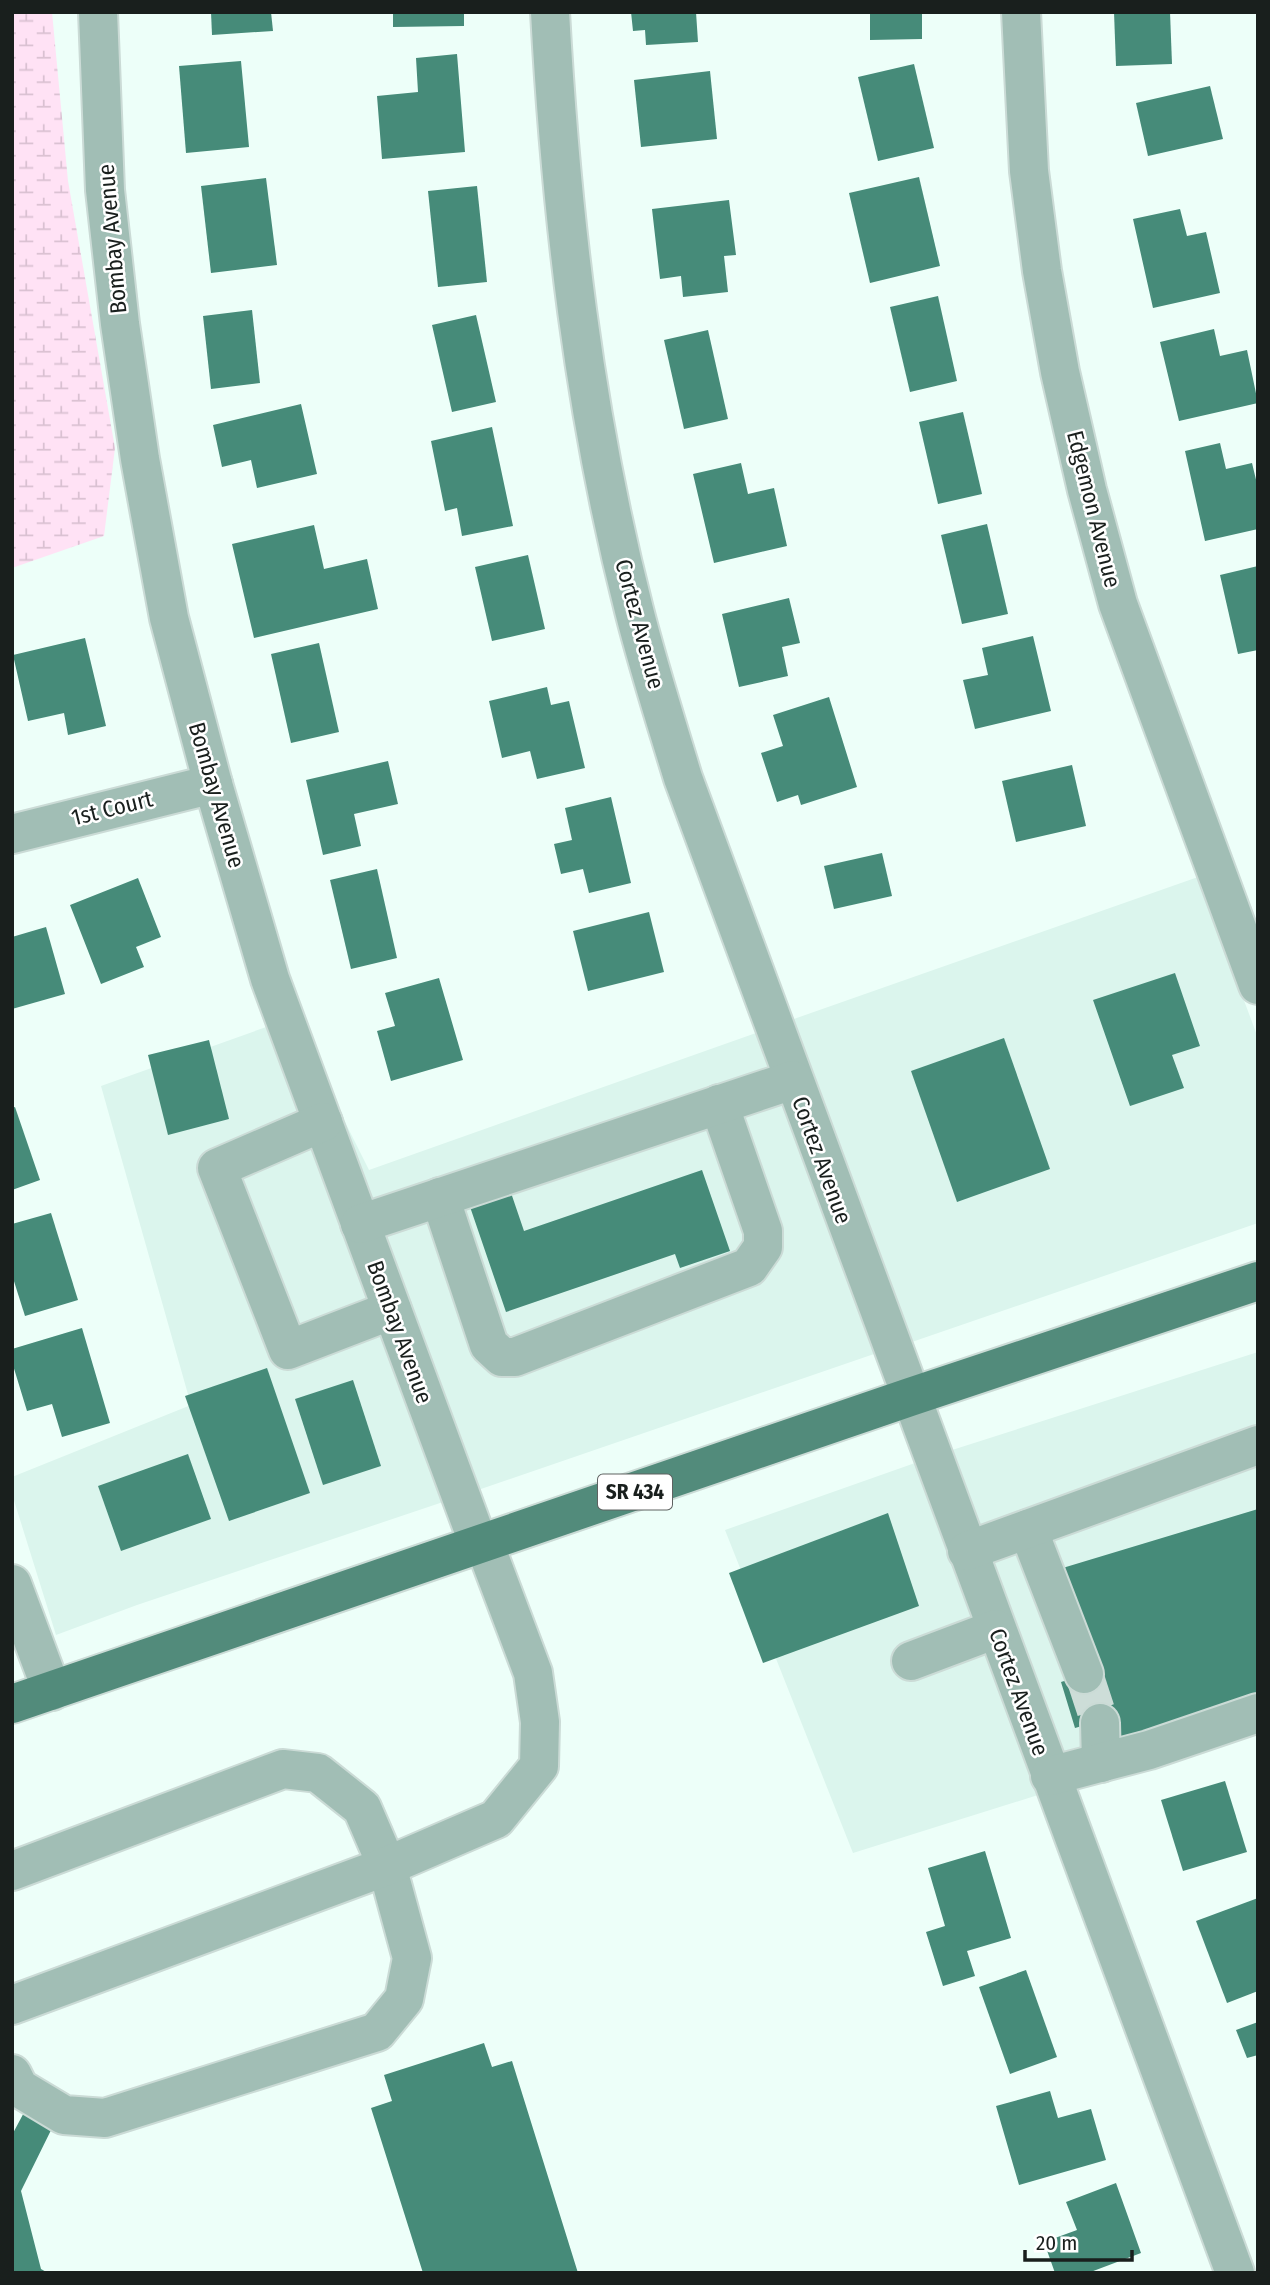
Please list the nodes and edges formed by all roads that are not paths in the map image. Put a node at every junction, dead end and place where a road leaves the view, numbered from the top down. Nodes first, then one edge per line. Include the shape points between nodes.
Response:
1 (98, 12) edge
2 (550, 12) edge
3 (1021, 12) edge
4 (213, 784) junction
5 (12, 834) edge
6 (1258, 985) edge
7 (793, 1080) junction
8 (719, 1104) junction
9 (323, 1122) junction
10 (440, 1198) junction
11 (360, 1224) junction
12 (1258, 1281) edge
13 (392, 1310) junction
14 (909, 1397) junction
15 (1258, 1445) edge
16 (1028, 1529) junction
17 (482, 1544) junction
18 (967, 1551) junction
19 (12, 1584) edge
20 (996, 1629) junction
21 (911, 1661) dead end
22 (1084, 1674) tunnel mouth
23 (52, 1691) junction
24 (12, 1704) edge
25 (1258, 1713) edge
26 (1100, 1724) tunnel mouth
27 (1101, 1763) junction
28 (1050, 1776) junction
29 (387, 1866) junction
30 (12, 1871) edge
31 (12, 2005) edge
32 (12, 2074) edge
33 (1235, 2273) edge

1 - 4 street, Bombay Avenue via 105,190 140,460 169,618
2 - 7 street, Cortez Avenue via 574,295 596,434 634,610 682,778
3 - 6 street, Edgemon Avenue via 1029,171 1042,271 1087,490 1118,604
4 - 5 street, 1st Court
4 - 9 street, Bombay Avenue via 270,979
7 - 8 street
7 - 14 street, Cortez Avenue
8 - 10 street
8 - 10 street via 762,1231 764,1247 749,1268 515,1357 502,1357 489,1345
9 - 11 street, Bombay Avenue
9 - 13 street via 217,1168 288,1350
10 - 11 street
11 - 13 street, Bombay Avenue
12 - 14 main road, SR 434
13 - 17 street, Bombay Avenue
14 - 17 main road, SR 434
14 - 18 street, Cortez Avenue
15 - 16 street
16 - 18 street
16 - 22 street
17 - 23 main road, SR 434
17 - 29 street, Bombay Avenue via 533,1673 540,1722 539,1766 496,1819
18 - 20 street, Cortez Avenue
19 - 23 street
20 - 21 street
20 - 28 street, Cortez Avenue
23 - 24 main road, SR 434
25 - 27 street
26 - 27 street
27 - 28 street
28 - 33 street, Cortez Avenue
29 - 30 street via 362,1808 318,1773 283,1769
29 - 31 street, Bombay Avenue
29 - 32 street via 412,1958 404,1999 377,2032 105,2118 64,2115 19,2088

